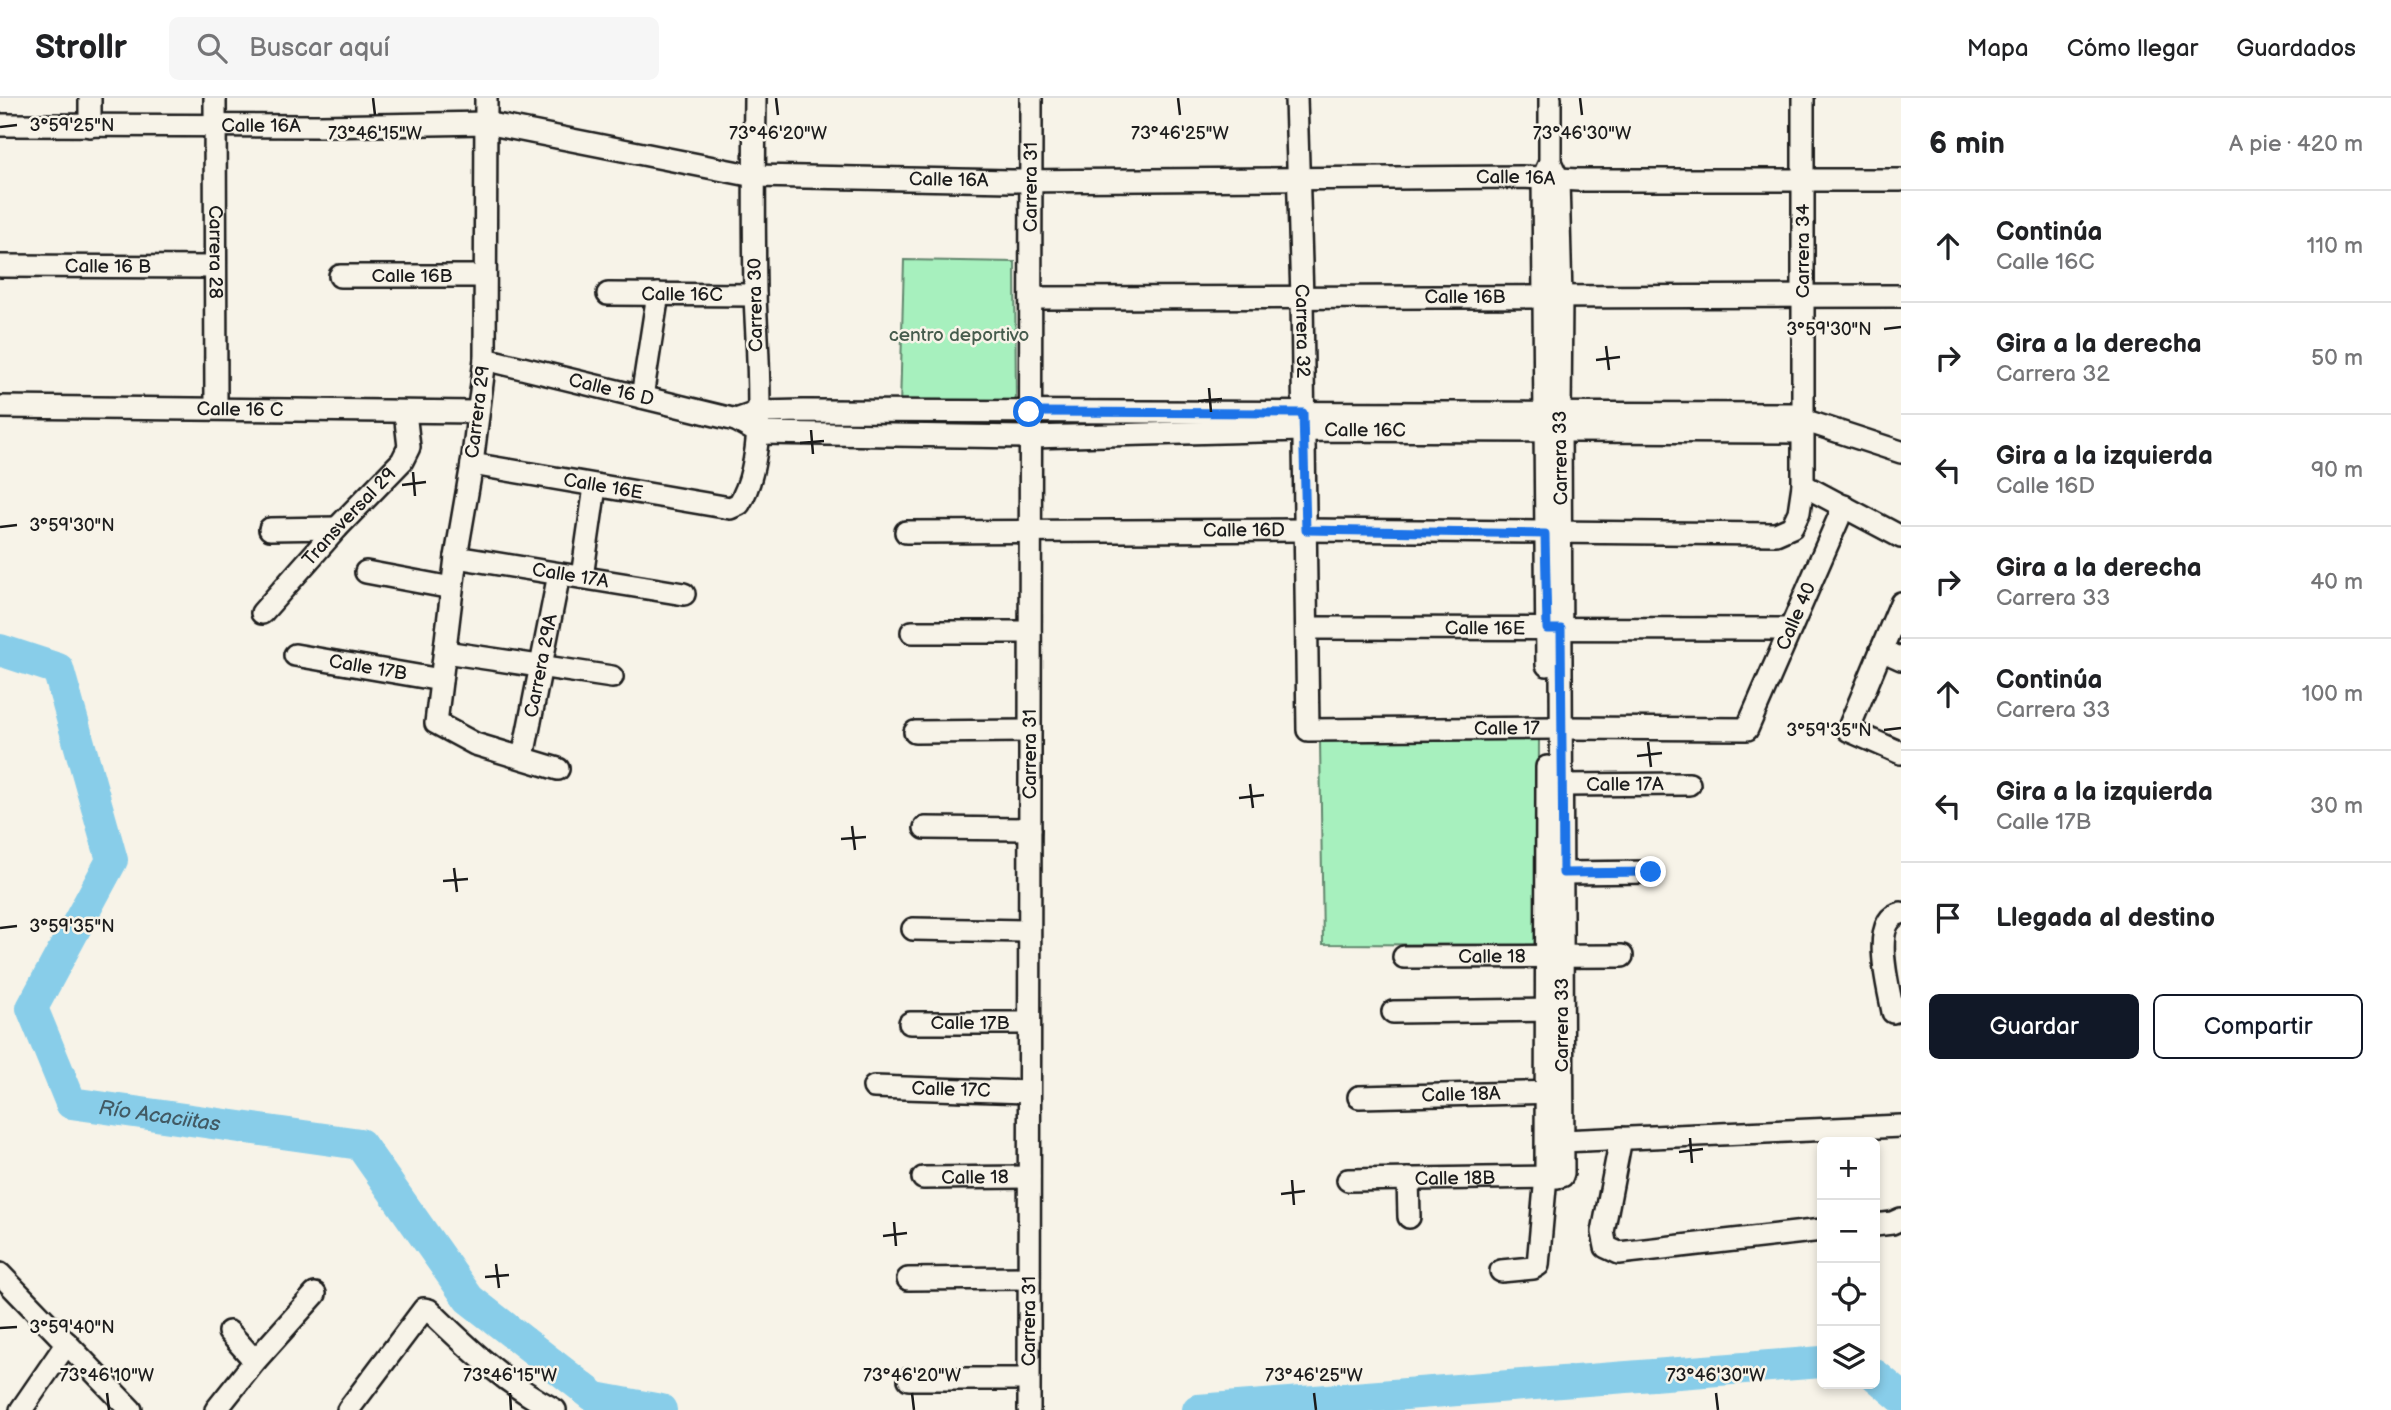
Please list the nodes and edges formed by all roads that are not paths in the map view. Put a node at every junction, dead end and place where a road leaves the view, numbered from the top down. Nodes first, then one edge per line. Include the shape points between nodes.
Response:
1 (90, 98) edge
2 (215, 98) edge
3 (486, 98) edge
4 (755, 98) edge
5 (1031, 98) edge
6 (1296, 98) edge
7 (1550, 98) edge
8 (1803, 98) edge
9 (486, 123) junction
10 (0, 125) edge
11 (214, 125) junction
12 (90, 126) junction
13 (1550, 173) junction
14 (754, 176) junction
15 (1031, 179) junction
16 (1298, 179) junction
17 (1803, 180) junction
18 (1901, 180) edge
19 (0, 266) edge
20 (215, 267) junction
21 (340, 276) dead end
22 (485, 276) junction
23 (608, 294) dead end
24 (658, 294) junction
25 (755, 295) junction
26 (1901, 296) edge
27 (1803, 297) junction
28 (1031, 298) junction
29 (1302, 298) junction
30 (1553, 298) junction
31 (485, 359) junction
32 (642, 397) junction
33 (0, 407) edge
34 (216, 408) junction
35 (405, 412) junction
36 (478, 412) junction
37 (1029, 412) junction
38 (759, 422) junction
39 (1303, 422) junction
40 (1552, 422) junction
41 (1803, 422) junction
42 (1031, 437) junction
43 (1901, 452) edge
44 (472, 464) junction
45 (1803, 485) junction
46 (595, 487) junction
47 (1844, 506) junction
48 (735, 507) joint
49 (1792, 527) joint
50 (337, 528) junction
51 (270, 529) dead end
52 (1030, 530) junction
53 (1306, 530) junction
54 (906, 532) dead end
55 (1553, 534) junction
56 (1901, 537) edge
57 (456, 557) junction
58 (366, 572) dead end
59 (559, 574) junction
60 (582, 577) junction
61 (452, 588) junction
62 (684, 594) dead end
63 (1901, 603) edge
64 (261, 613) dead end
65 (1307, 628) junction
66 (1554, 629) junction
67 (1790, 629) junction
68 (912, 632) dead end
69 (1030, 632) junction
70 (1881, 650) junction
71 (445, 652) junction
72 (295, 655) dead end
73 (1901, 659) edge
74 (542, 667) junction
75 (612, 677) dead end
76 (442, 680) junction
77 (1554, 728) junction
78 (1747, 729) joint
79 (1308, 730) joint
80 (1030, 731) junction
81 (915, 732) dead end
82 (1901, 753) edge
83 (523, 757) junction
84 (558, 769) dead end
85 (1562, 785) junction
86 (1689, 785) dead end
87 (925, 828) dead end
88 (1030, 829) junction
89 (1651, 872) dead end
90 (1563, 873) junction
91 (1901, 914) edge
92 (913, 929) dead end
93 (1029, 931) junction
94 (1622, 956) dead end
95 (1404, 957) dead end
96 (1555, 957) junction
97 (1554, 1010) junction
98 (1393, 1012) dead end
99 (1893, 1012) dead end
100 (910, 1023) dead end
101 (1029, 1023) junction
102 (874, 1087) dead end
103 (1029, 1092) junction
104 (1554, 1092) junction
105 (1359, 1097) dead end
106 (1901, 1126) edge
107 (1621, 1138) junction
108 (1562, 1141) junction
109 (1554, 1176) junction
110 (1029, 1177) junction
111 (923, 1178) dead end
112 (1408, 1179) junction
113 (1348, 1180) dead end
114 (1409, 1217) dead end
115 (1901, 1219) edge
116 (1880, 1224) edge
117 (1817, 1231) edge
118 (1502, 1271) dead end
119 (0, 1274) edge
120 (1028, 1278) junction
121 (908, 1279) dead end
122 (315, 1294) dead end
123 (229, 1332) dead end
124 (67, 1343) junction
125 (255, 1361) junction
126 (909, 1379) dead end
127 (1028, 1394) edge
128 (21, 1410) edge
129 (131, 1410) edge
130 (216, 1410) edge
131 (348, 1410) edge
132 (555, 1410) edge

1 - 12 street
2 - 11 street, Carrera 28
3 - 9 street, Carrera 29
4 - 14 street, Carrera 30
5 - 15 street, Carrera 31
6 - 16 street, Carrera 32
7 - 13 street, Carrera 33
8 - 17 street, Carrera 34
9 - 11 street, Calle 16A
9 - 14 street, Calle 16A
9 - 22 street, Carrera 29
10 - 12 street, Calle 16A
11 - 12 street, Calle 16A
11 - 20 street, Carrera 28
13 - 16 street, Calle 16A
13 - 17 street, Calle 16A
13 - 30 street, Carrera 33
14 - 15 street, Calle 16A
14 - 25 street, Carrera 30
15 - 16 street, Calle 16A
15 - 28 street, Carrera 31
16 - 29 street, Carrera 32
17 - 18 street, Calle 16A
17 - 27 street, Carrera 34
19 - 20 street, Calle 16 B
20 - 34 street, Carrera 28
21 - 22 street, Calle 16B
22 - 31 street, Carrera 29
23 - 24 street, Calle 16C
24 - 25 street, Calle 16C
24 - 32 street
25 - 38 street, Carrera 30
26 - 27 street, Calle 16B
27 - 30 street, Calle 16B
27 - 41 street, Carrera 34
28 - 29 street, Calle 16B
28 - 37 street, Carrera 31
29 - 30 street, Calle 16B
29 - 39 street, Carrera 32
30 - 40 street, Carrera 33
31 - 32 street, Calle 16 D
31 - 36 street, Carrera 29
32 - 38 street, Calle 16 D
33 - 34 street, Calle 16 C
34 - 35 street, Calle 16 C
35 - 36 street, Calle 16 C
35 - 50 street, Transversal 29 via 409,447 402,460
36 - 44 street, Carrera 29
37 - 38 street, Calle 16C
37 - 39 street, Calle 16C
37 - 42 street, Carrera 31
38 - 42 street, Calle 16C
38 - 48 street, Carrera 30 via 750,475
39 - 40 street, Calle 16C
39 - 42 street, Calle 16C
39 - 53 street, Carrera 32
40 - 41 street, Calle 16C
40 - 55 street, Carrera 33
41 - 43 street, Calle 16C
41 - 45 street, Carrera 34
42 - 52 street, Carrera 31
44 - 46 street, Calle 16E
44 - 57 street, Carrera 29
45 - 47 street
45 - 49 street, Carrera 34
46 - 48 street, Calle 16E
46 - 60 street
47 - 56 street
47 - 67 street, Calle 40
49 - 55 street, Calle 16D via 1776,534
50 - 51 street
50 - 64 street, Transversal 29
52 - 53 street, Calle 16D
52 - 54 street, Calle 16D
52 - 69 street, Carrera 31
53 - 55 street, Calle 16D
53 - 65 street, Carrera 32
55 - 66 street, Carrera 33
57 - 59 street, Calle 17A
57 - 61 street, Carrera 29
58 - 61 street
59 - 60 street, Calle 17A
59 - 74 street, Carrera 29A
60 - 62 street, Calle 17A
61 - 71 street, Carrera 29
63 - 70 street
65 - 66 street, Calle 16E
65 - 79 street, Carrera 32
66 - 67 street, Calle 16E
66 - 77 street, Carrera 33
67 - 78 street, Calle 40
68 - 69 street
69 - 80 street, Carrera 31
70 - 73 street
70 - 82 street via 1848,730
71 - 74 street
71 - 76 street, Carrera 29
72 - 76 street, Calle 17B
74 - 75 street
74 - 83 street, Carrera 29A
76 - 83 street, Carrera 29 via 436,723 475,744
77 - 78 street, Calle 17
77 - 79 street, Calle 17
77 - 85 street, Carrera 33
77 - 96 street, Carrera 33
80 - 81 street
80 - 88 street, Carrera 31
83 - 84 street
85 - 86 street, Calle 17A
85 - 90 street, Carrera 33
87 - 88 street
88 - 93 street, Carrera 31
89 - 90 street
90 - 96 street, Carrera 33
91 - 99 street via 1886,923 1882,939
92 - 93 street
93 - 101 street, Carrera 31
94 - 96 street, Calle 18
95 - 96 street, Calle 18
96 - 97 street, Carrera 33
97 - 98 street
97 - 104 street, Carrera 33
100 - 101 street, Calle 17B
101 - 103 street, Carrera 31
102 - 103 street, Calle 17C
103 - 110 street, Carrera 31
104 - 105 street, Calle 18A
104 - 108 street, Carrera 33
104 - 109 street, Carrera 33
106 - 107 street
107 - 108 street
107 - 117 street via 1603,1232 1606,1247 1619,1253
108 - 109 street, Carrera 33
109 - 112 street, Calle 18B
109 - 118 street via 1538,1265
110 - 111 street, Calle 18
110 - 120 street, Carrera 31
112 - 113 street, Calle 18B
112 - 114 street
115 - 116 street
119 - 124 street
120 - 121 street
120 - 127 street, Carrera 31
122 - 125 street
123 - 125 street
124 - 128 street
124 - 129 street
125 - 130 street
126 - 127 street
131 - 132 street via 424,1309 530,1397

